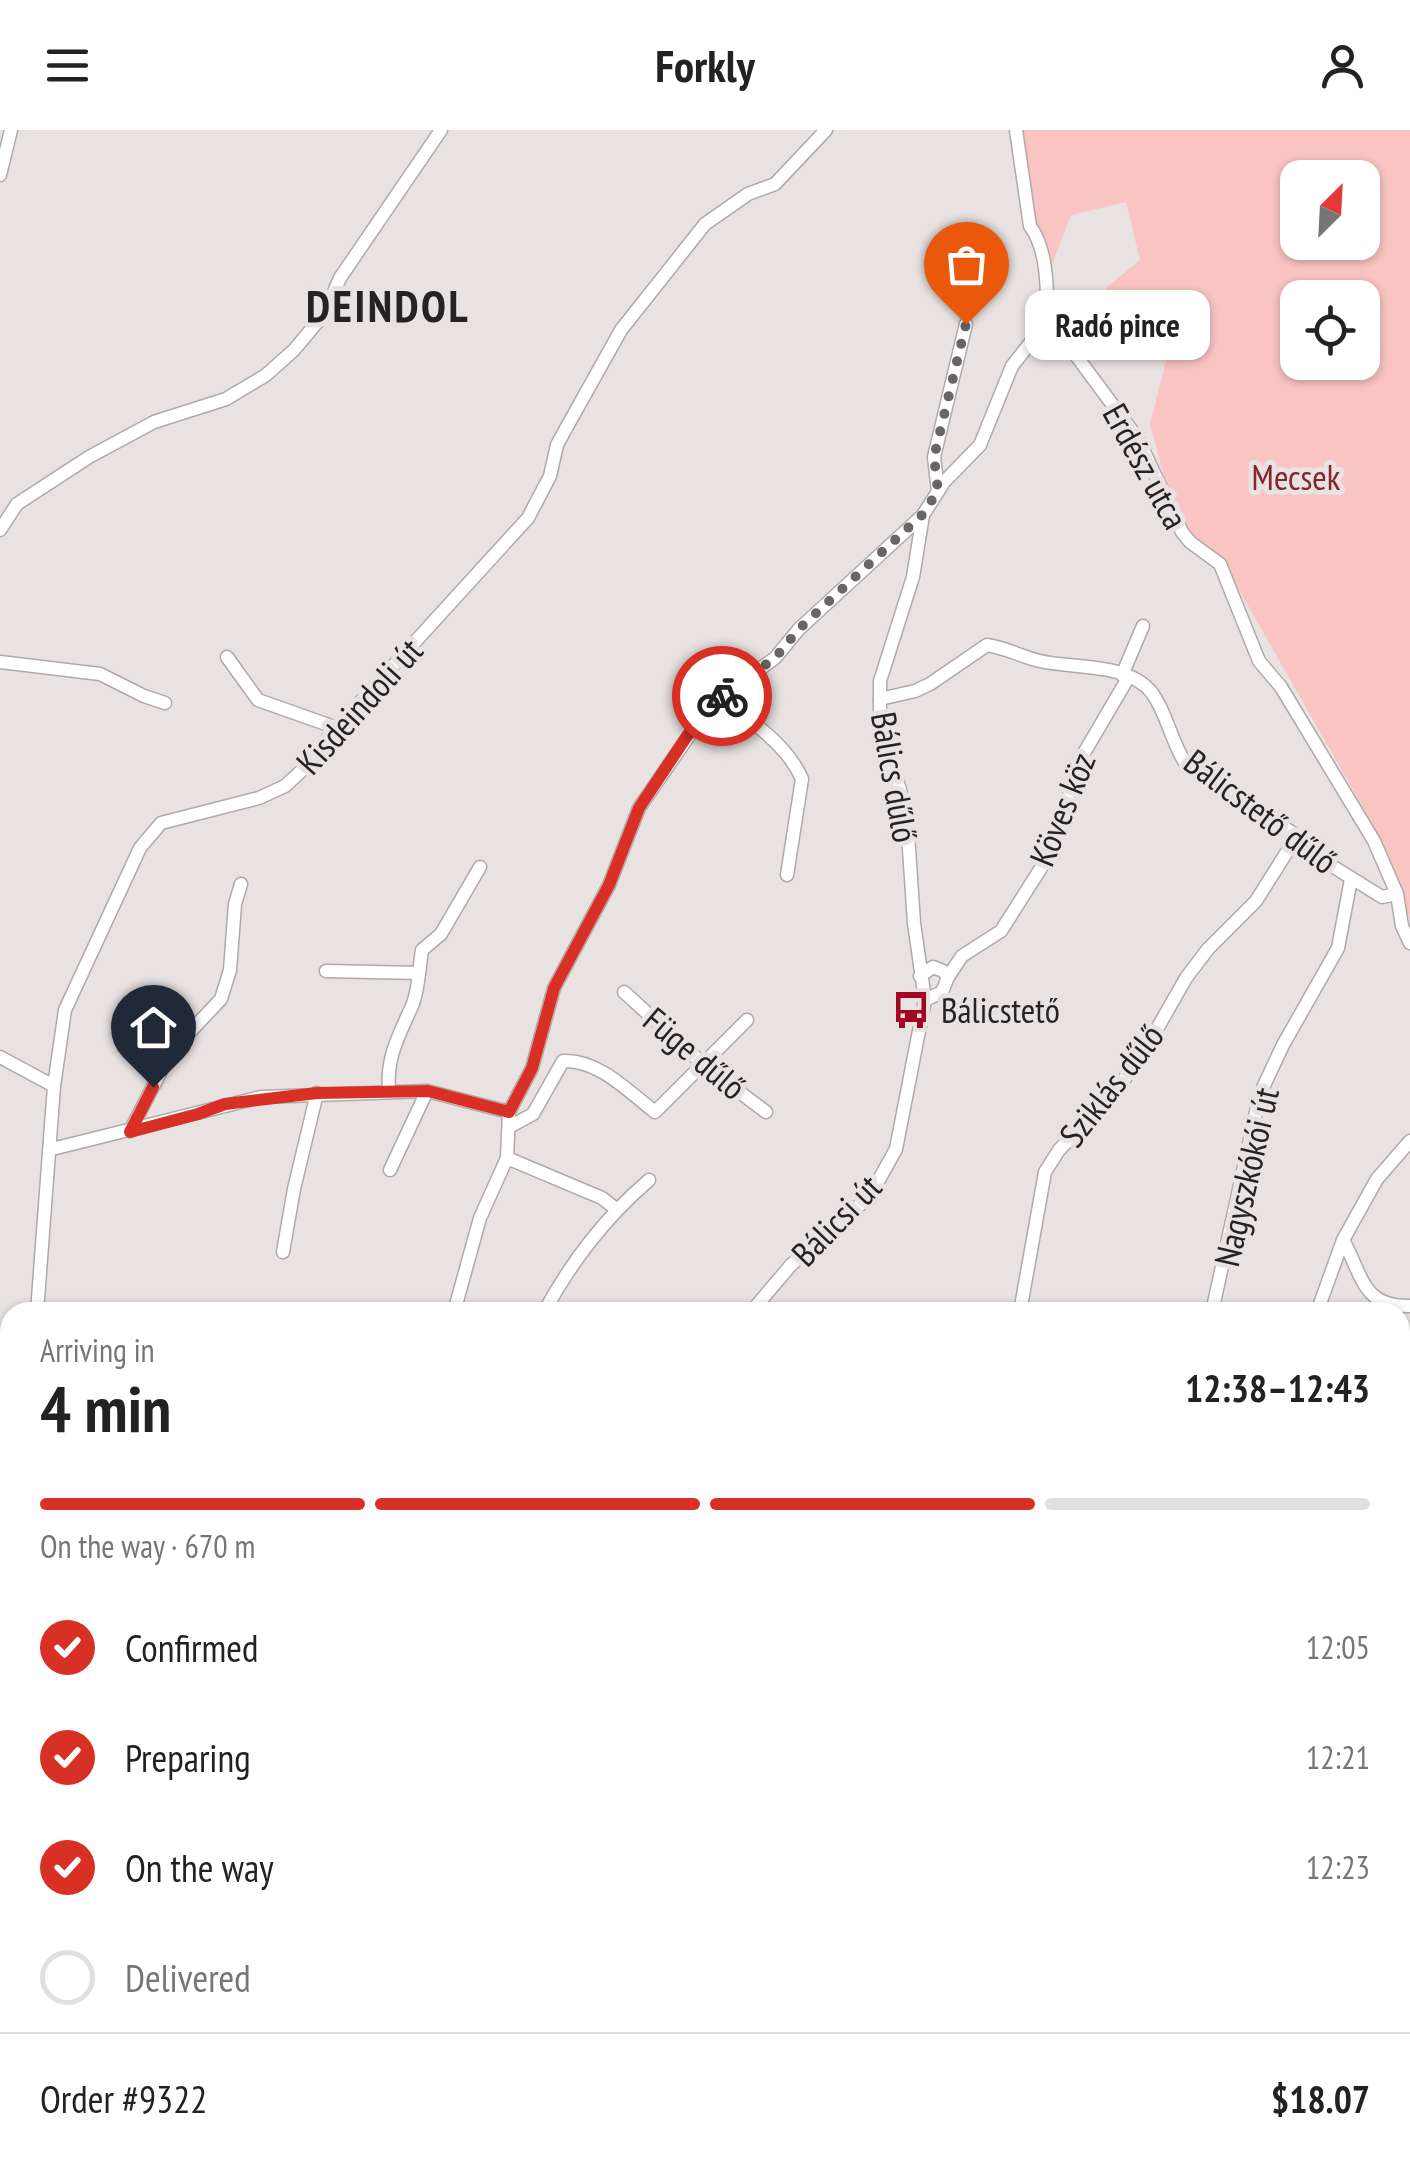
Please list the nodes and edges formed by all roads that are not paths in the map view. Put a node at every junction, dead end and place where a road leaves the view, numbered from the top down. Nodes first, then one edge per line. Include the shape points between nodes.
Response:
1 (10, 130) edge
2 (441, 130) edge
3 (826, 130) edge
4 (1016, 130) edge
5 (0, 175) edge
6 (1046, 323) junction
7 (966, 324) dead end
8 (938, 491) junction
9 (922, 515) junction
10 (0, 530) edge
11 (1143, 626) dead end
12 (227, 657) dead end
13 (0, 662) edge
14 (1125, 676) junction
15 (719, 699) junction
16 (880, 699) junction
17 (165, 704) dead end
18 (337, 728) junction
19 (1297, 836) junction
20 (480, 867) dead end
21 (787, 875) dead end
22 (1352, 879) junction
23 (241, 884) dead end
24 (1397, 894) junction
25 (1410, 943) edge
26 (326, 971) dead end
27 (418, 974) junction
28 (920, 976) junction
29 (948, 977) junction
30 (624, 992) dead end
31 (925, 1000) junction
32 (747, 1020) dead end
33 (0, 1057) edge
34 (705, 1066) junction
35 (54, 1086) junction
36 (389, 1090) junction
37 (428, 1091) junction
38 (317, 1093) junction
39 (766, 1112) dead end
40 (510, 1119) junction
41 (130, 1132) junction
42 (1410, 1140) edge
43 (52, 1149) junction
44 (507, 1158) junction
45 (390, 1170) dead end
46 (649, 1180) dead end
47 (616, 1208) junction
48 (1343, 1240) junction
49 (284, 1252) dead end
50 (38, 1302) edge
51 (457, 1302) edge
52 (549, 1302) edge
53 (760, 1302) edge
54 (1022, 1302) edge
55 (1214, 1302) edge
56 (1320, 1302) edge
57 (1382, 1302) edge

1 - 5 street
2 - 10 street via 340,278 325,313 266,375 89,457 17,504
3 - 18 street, Kisdeindoli út via 774,184 705,224 651,288 564,432 528,518
4 - 6 street via 1030,226 1043,264
6 - 8 street, Bálics dűlő via 1012,366 980,445
6 - 24 street, Erdész utca via 1138,439 1182,532 1220,564 1258,660 1374,841
7 - 8 street via 934,457
8 - 9 street, Bálics dűlő
9 - 15 street via 775,658
9 - 16 street, Bálics dűlő
11 - 14 street, Köves köz
12 - 18 street via 258,700
13 - 17 street via 100,674
14 - 16 street via 987,645 930,684
14 - 19 street, Bálicstető dűlő via 1152,694 1186,764 1210,771
14 - 29 street, Köves köz via 1077,764 1058,836 1041,868 1001,931 962,956
15 - 21 street via 755,723 802,779
15 - 40 street via 639,808 609,885 554,988
16 - 28 street, Bálics dűlő via 908,834
18 - 35 street, Kisdeindoli út via 285,786 160,823 151,833 65,1010
19 - 22 street, Bálicstető dűlő
19 - 54 street, Sziklás dűlő via 1256,901 1186,978 1133,1068 1046,1172
20 - 27 street via 442,934 422,950
22 - 24 street, Bálicstető dűlő via 1382,897
22 - 55 street, Nagyszkókói út via 1338,948 1260,1094
23 - 41 street via 221,998 171,1052
24 - 25 street, Erdész utca
26 - 27 street
27 - 36 street via 392,1050
28 - 29 street via 933,967
28 - 31 street, Bálicsi út
29 - 31 street via 942,992
30 - 34 street, Füge dűlő
31 - 53 street, Bálicsi út via 896,1148 881,1181
32 - 34 street
33 - 35 street
34 - 39 street, Füge dűlő
34 - 40 street via 656,1112 608,1075 577,1060 563,1061 532,1114
35 - 43 street, Kisdeindoli út
36 - 37 street
36 - 38 street
37 - 40 street
37 - 45 street
38 - 41 street via 225,1104
38 - 49 street
40 - 44 street
41 - 43 street
42 - 48 street via 1377,1179
43 - 50 street, Kisdeindoli út
44 - 47 street
44 - 51 street via 480,1218
46 - 47 street
47 - 52 street
48 - 56 street
48 - 57 street via 1373,1298

